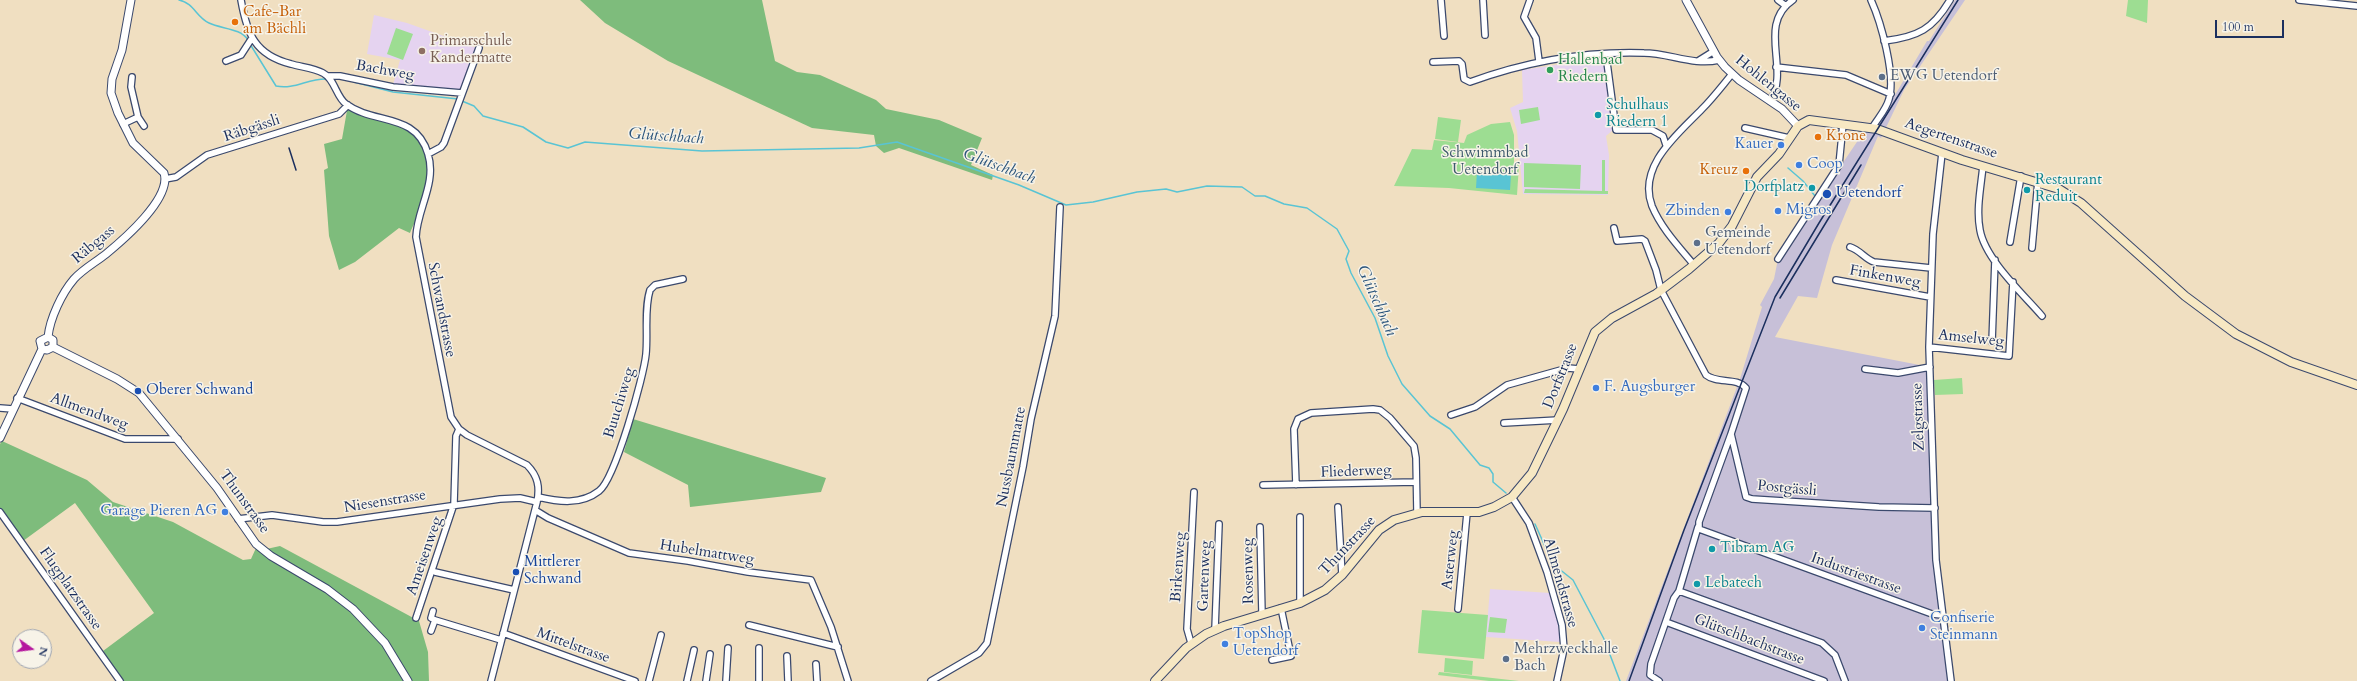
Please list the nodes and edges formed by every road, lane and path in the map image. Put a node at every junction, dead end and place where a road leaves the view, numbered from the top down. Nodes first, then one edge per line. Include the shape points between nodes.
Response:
1 (131, 0) edge
2 (241, 0) edge
3 (1441, 0) edge
4 (1483, 0) edge
5 (1530, 0) edge
6 (1686, 0) edge
7 (1778, 0) edge
8 (1793, 0) edge
9 (1871, 0) edge
10 (1950, 0) edge
11 (2299, 0) edge
12 (1786, 6) junction
13 (2357, 6) edge
14 (1485, 35) dead end
15 (1444, 36) dead end
16 (250, 40) junction
17 (1884, 41) junction
18 (479, 48) dead end
19 (1714, 51) junction
20 (1606, 55) junction
21 (1719, 60) junction
22 (226, 61) dead end
23 (1698, 61) junction
24 (1433, 62) dead end
25 (1539, 62) junction
26 (1776, 67) junction
27 (1732, 74) junction
28 (132, 76) dead end
29 (328, 76) junction
30 (1891, 94) junction
31 (461, 95) junction
32 (1770, 101) junction
33 (348, 105) junction
34 (138, 117) junction
35 (123, 124) junction
36 (1844, 124) junction
37 (144, 126) dead end
38 (1798, 126) junction
39 (1745, 128) dead end
40 (1872, 128) junction
41 (1789, 138) junction
42 (1666, 145) junction
43 (1942, 153) junction
44 (428, 154) junction
45 (1983, 166) junction
46 (2021, 176) junction
47 (165, 179) junction
48 (2038, 181) junction
49 (1060, 207) dead end
50 (1614, 228) dead end
51 (2010, 242) dead end
52 (1850, 247) dead end
53 (2032, 248) dead end
54 (1778, 259) dead end
55 (1995, 260) junction
56 (1694, 265) junction
57 (1932, 268) junction
58 (683, 279) dead end
59 (1836, 280) dead end
60 (2013, 282) junction
61 (1661, 290) junction
62 (1930, 297) junction
63 (2042, 316) dead end
64 (48, 337) junction
65 (1992, 342) dead end
66 (1929, 346) junction
67 (53, 347) junction
68 (42, 348) junction
69 (1930, 367) junction
70 (1865, 368) dead end
71 (1579, 369) junction
72 (2357, 385) edge
73 (17, 398) junction
74 (0, 408) edge
75 (13, 409) junction
76 (1451, 415) dead end
77 (1558, 420) junction
78 (1504, 424) dead end
79 (459, 429) junction
80 (1731, 434) junction
81 (0, 438) edge
82 (178, 439) junction
83 (1416, 482) junction
84 (1263, 485) dead end
85 (1296, 485) junction
86 (1194, 492) dead end
87 (1512, 497) junction
88 (537, 500) junction
89 (454, 504) junction
90 (1338, 506) dead end
91 (1935, 508) junction
92 (535, 510) junction
93 (0, 512) edge
94 (1417, 513) junction
95 (1467, 513) junction
96 (1300, 517) dead end
97 (238, 519) junction
98 (1220, 524) dead end
99 (1260, 527) dead end
100 (1698, 527) junction
101 (435, 572) dead end
102 (1342, 575) junction
103 (514, 590) junction
104 (1679, 591) junction
105 (1300, 602) junction
106 (1281, 608) junction
107 (1458, 609) dead end
108 (433, 611) dead end
109 (1262, 614) junction
110 (1942, 615) junction
111 (416, 618) dead end
112 (435, 620) junction
113 (1666, 622) junction
114 (750, 624) dead end
115 (1215, 629) junction
116 (431, 631) dead end
117 (503, 633) junction
118 (661, 635) dead end
119 (502, 640) junction
120 (1191, 643) junction
121 (838, 647) junction
122 (728, 648) dead end
123 (759, 648) dead end
124 (694, 650) dead end
125 (710, 654) dead end
126 (787, 656) dead end
127 (1272, 660) dead end
128 (816, 664) dead end
129 (120, 681) edge
130 (408, 681) edge
131 (491, 681) edge
132 (635, 681) edge
133 (649, 681) edge
134 (687, 681) edge
135 (706, 681) edge
136 (726, 681) edge
137 (759, 681) edge
138 (788, 681) edge
139 (817, 681) edge
140 (848, 681) edge
141 (931, 681) edge
142 (1155, 681) edge
143 (1557, 681) edge
144 (1659, 681) edge
145 (1824, 681) edge
146 (1845, 681) edge
147 (1951, 681) edge

1 - 35 street via 125,36 111,86 113,100
2 - 16 street
3 - 15 street
4 - 14 street
5 - 25 street via 1524,17 1536,38
6 - 19 street, Hohlengasse
7 - 12 street
8 - 12 street
9 - 17 street
10 - 17 street via 1932,25 1904,38
11 - 13 street
12 - 26 street via 1776,22 1774,31
16 - 22 street via 241,55
16 - 29 street via 272,57
17 - 30 street
18 - 31 street
19 - 21 street, Hohlengasse
19 - 23 street
20 - 23 street via 1653,53
20 - 25 street
20 - 42 street via 1616,130 1652,130 1664,136
21 - 23 street
21 - 27 street, Hohlengasse
24 - 25 street via 1459,61 1462,64 1464,80 1470,82 1509,68
26 - 30 street via 1846,75
26 - 32 street via 1777,87
27 - 32 street, Hohlengasse
27 - 42 street
28 - 34 street via 131,87
29 - 31 street, Bachweg
29 - 33 street
30 - 40 street
31 - 44 street via 444,143
32 - 38 street, Hohlengasse via 1782,109
33 - 44 street, Schwandstrasse via 408,127 419,137
33 - 47 street, Räbgässli via 339,114 207,155 176,177
34 - 35 street
34 - 37 street
35 - 47 street via 137,148 162,170
36 - 38 main road via 1811,120
36 - 40 main road
36 - 54 street via 1839,165
38 - 41 main road, Dorfstrasse
39 - 41 street
40 - 43 main road, Aegertenstrasse
41 - 56 main road, Dorfstrasse via 1779,154 1753,183 1723,238
42 - 56 street via 1652,176 1650,198 1663,226
43 - 45 main road, Aegertenstrasse
43 - 57 street, Zelgstrasse via 1937,187
44 - 79 street, Schwandstrasse via 429,183 416,226 416,242 448,406 451,417
45 - 46 main road, Aegertenstrasse
45 - 55 street, Amselweg via 1980,230
46 - 48 main road, Aegertenstrasse
46 - 51 street
47 - 64 street, Räbgass via 162,192 152,209 115,246 74,279 52,318
48 - 53 street
48 - 72 main road, Aegertenstrasse via 2070,195 2185,296 2236,334 2286,360
49 - 141 street, Nussbaummatte via 1055,316 1031,419 987,643 979,653
50 - 61 street via 1617,241 1645,241
52 - 57 street via 1860,250 1874,262
55 - 60 street, Amselweg
55 - 65 street, Amselweg
56 - 61 main road, Dorfstrasse
57 - 62 street, Zelgstrasse
58 - 88 street, Buuchiweg via 655,285 650,290 645,363 619,451 603,487 596,493 568,502
59 - 62 street, Finkenweg
60 - 63 street, Amselweg
60 - 66 street, Amselweg via 2010,356
61 - 71 main road, Dorfstrasse via 1598,329 1591,338
61 - 80 street via 1706,374 1712,378 1741,384 1746,388
62 - 66 street, Zelgstrasse
64 - 67 street via 53,340
64 - 68 street via 40,341
66 - 69 street, Zelgstrasse
67 - 68 street via 47,350
67 - 82 street, Thunstrasse via 136,390
68 - 73 street
69 - 70 street via 1898,373
69 - 91 street, Zelgstrasse
71 - 76 street via 1568,368 1507,385 1475,406
71 - 77 main road, Dorfstrasse
73 - 75 street
73 - 82 street, Allmendweg via 125,439
74 - 75 street
75 - 81 street
77 - 78 street
77 - 87 main road, Dorfstrasse via 1532,473
79 - 88 street, Schwandstrasse via 471,438 527,465 537,479
79 - 89 street, Ameisenweg via 456,436
80 - 91 street, Postgässli via 1746,497 1879,507
80 - 100 street
82 - 97 street, Thunstrasse
83 - 85 street, Fliederweg
83 - 85 street via 1414,446 1385,413 1366,408 1311,413 1298,419 1294,429
83 - 94 street
84 - 85 street, Fliederweg
86 - 120 street, Birkenweg via 1187,628
87 - 95 main road, Thunstrasse via 1491,508
87 - 143 street, Allmendstrasse via 1532,529 1562,625 1564,649
88 - 89 street, Niesenstrasse via 505,498
88 - 92 street, Schwandstrasse
89 - 97 street, Niesenstrasse via 337,522 272,514
89 - 111 street, Ameisenweg
90 - 102 street
91 - 110 street, Zelgstrasse via 1937,573
92 - 103 street, Schwandstrasse
92 - 121 street, Hubelmattweg via 629,553 811,580
93 - 129 street, Flugplatzstrasse
94 - 95 main road, Thunstrasse
94 - 102 main road, Thunstrasse via 1399,517 1384,526
95 - 107 street, Asterweg
96 - 105 street
97 - 130 street, Thunstrasse via 264,551 327,589 359,615 388,648
98 - 115 street, Gartenweg
99 - 109 street, Rosenweg
100 - 104 street
100 - 110 street, Industriestrasse via 1932,614
101 - 103 street
102 - 105 main road, Thunstrasse via 1322,592
103 - 117 street, Schwandstrasse
104 - 113 street
104 - 146 street, Glütschbachstrasse via 1822,643 1835,655
105 - 106 main road, Thunstrasse
106 - 109 main road, Thunstrasse
106 - 127 street via 1291,656
108 - 112 street via 431,618
109 - 115 main road, Thunstrasse
110 - 147 street, Zelgstrasse
112 - 116 street
112 - 119 street
113 - 144 street via 1649,670 1650,675
113 - 145 street, Glütschbachstrasse
114 - 121 street
115 - 120 main road, Thunstrasse
117 - 119 street, Schwandstrasse
117 - 132 street, Mittelstrasse
118 - 133 street
119 - 131 street, Schwandstrasse
120 - 142 main road, Thunstrasse
121 - 140 street
122 - 136 street
123 - 137 street
124 - 134 street
125 - 135 street
126 - 138 street
128 - 139 street

